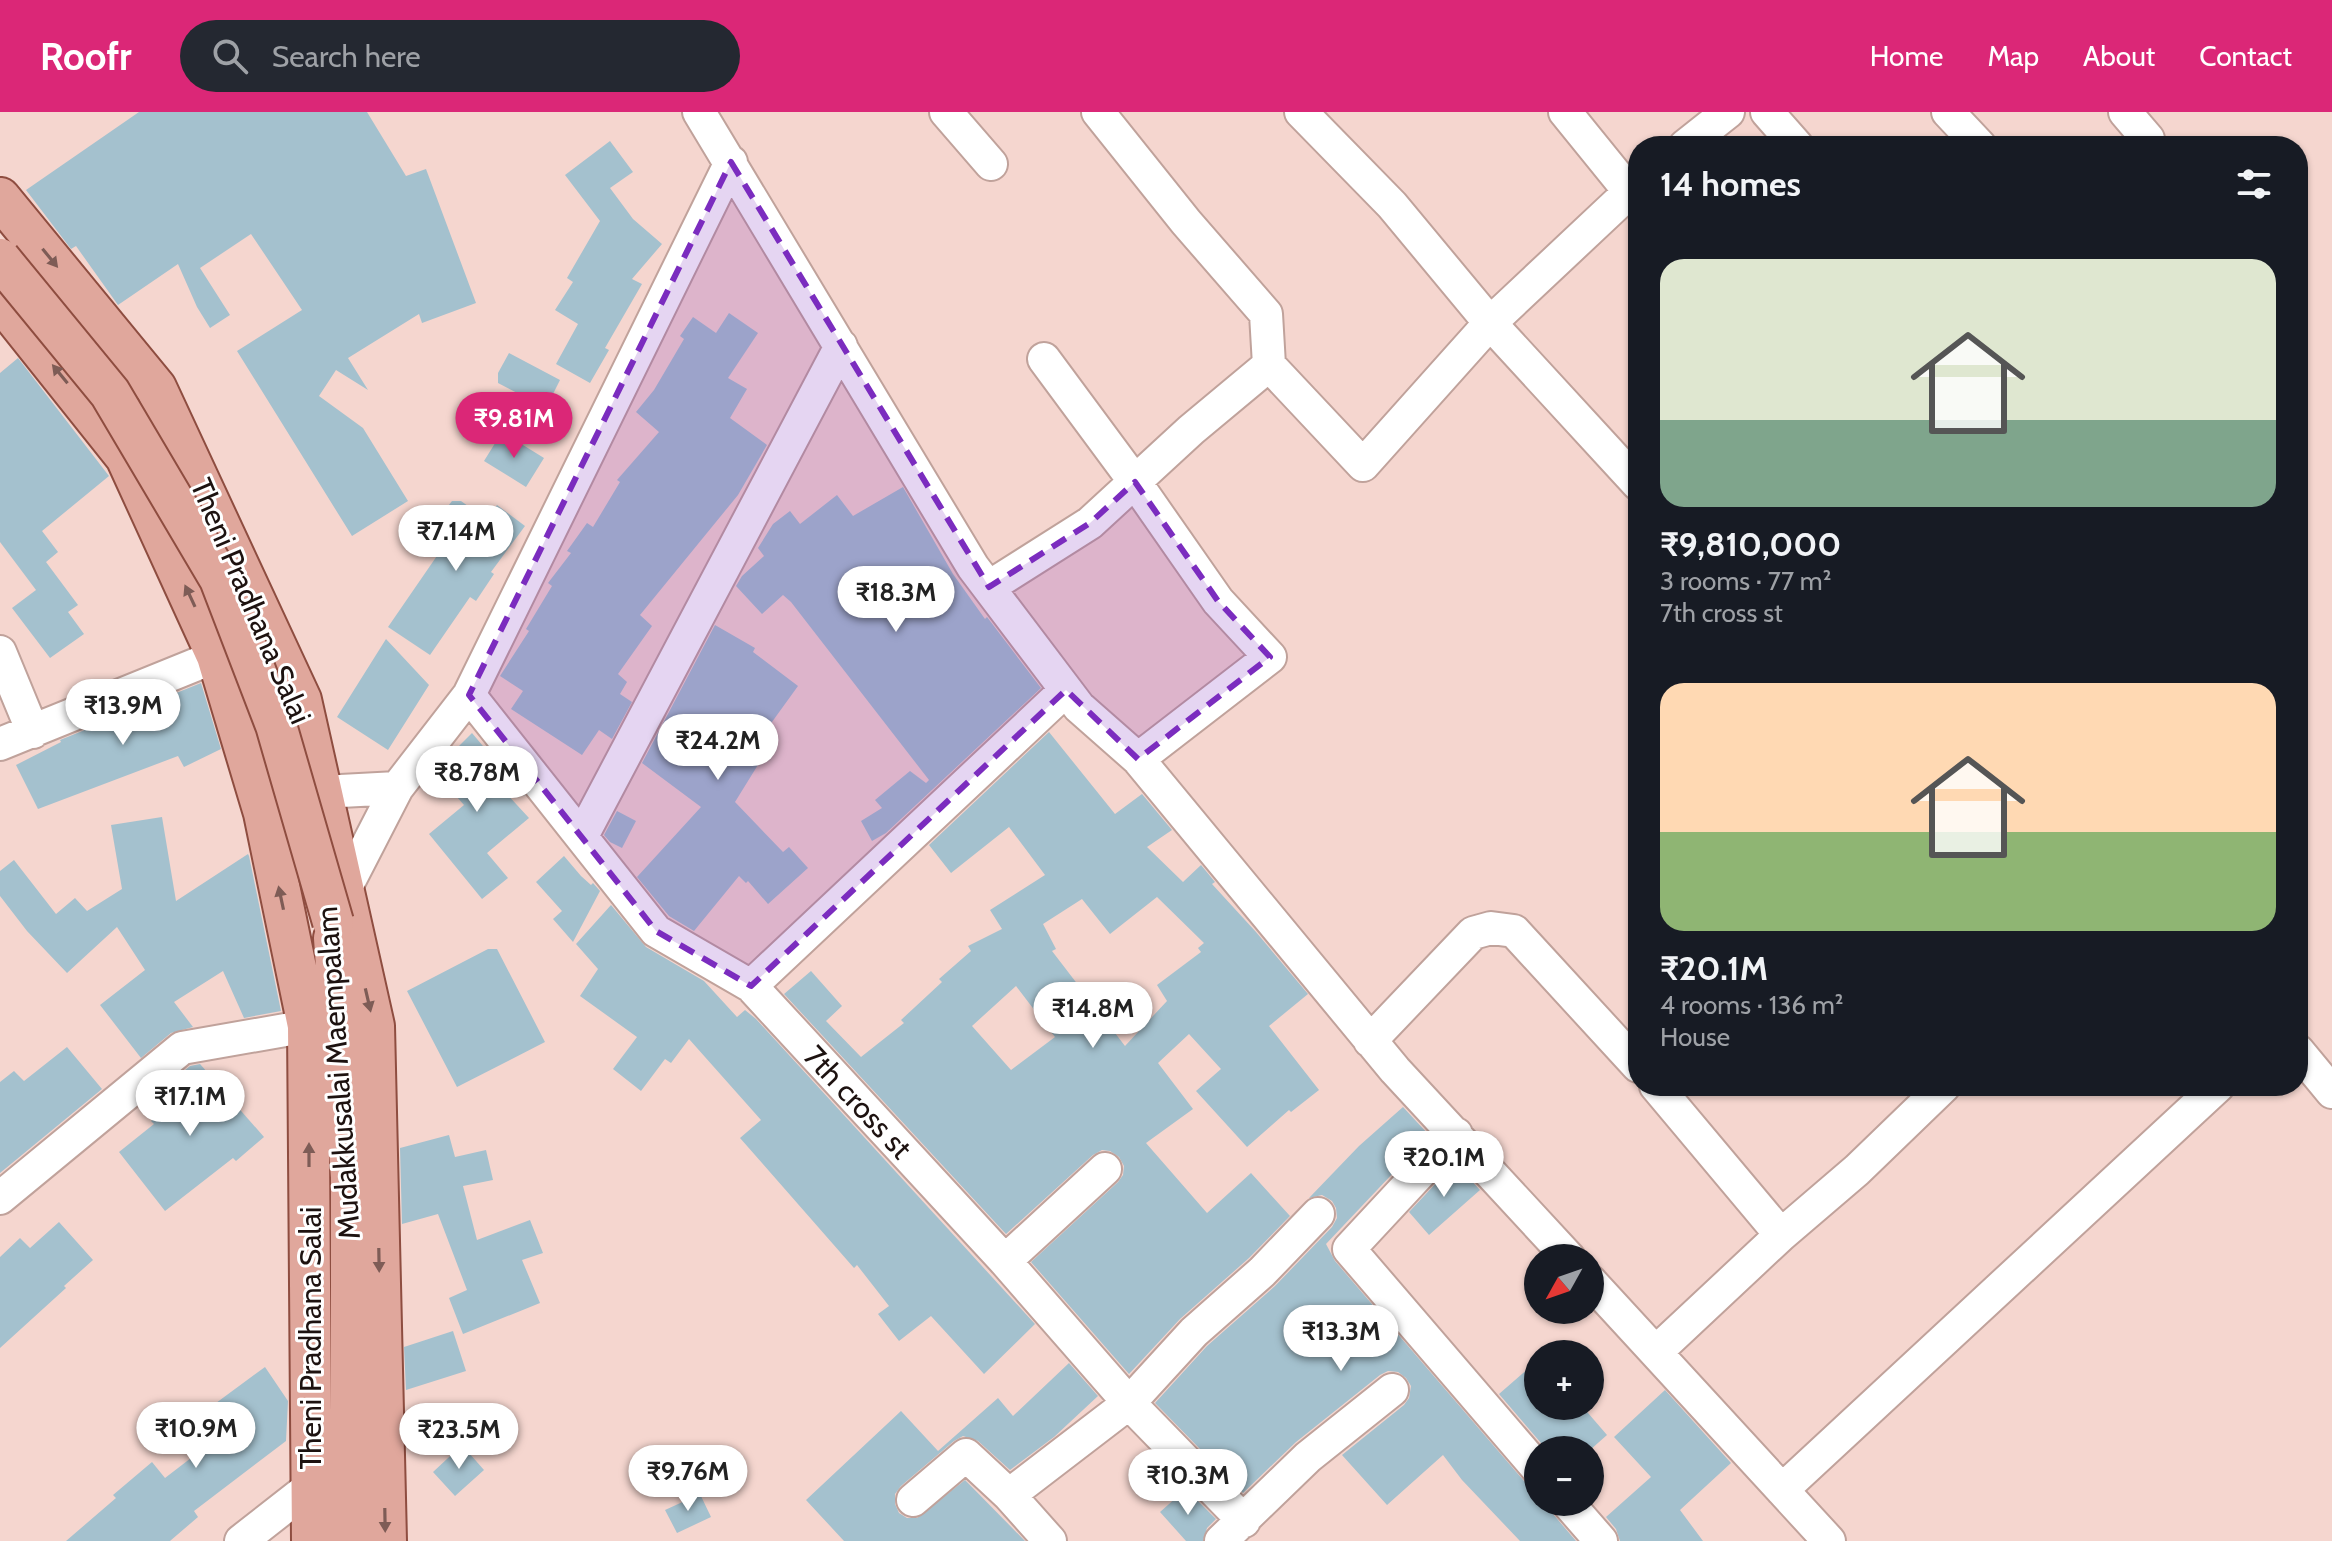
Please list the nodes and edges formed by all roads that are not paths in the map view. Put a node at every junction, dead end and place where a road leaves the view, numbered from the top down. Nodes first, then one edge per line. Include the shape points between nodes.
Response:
1 (699, 112) edge
2 (946, 112) edge
3 (1098, 112) edge
4 (1301, 112) edge
5 (1565, 112) edge
6 (1728, 112) edge
7 (1767, 112) edge
8 (1948, 112) edge
9 (2125, 112) edge
10 (1698, 136) edge
11 (1788, 136) edge
12 (1971, 136) edge
13 (2145, 136) edge
14 (731, 162) junction
15 (991, 164) dead end
16 (1628, 185) edge
17 (0, 198) edge
18 (1628, 199) edge
19 (0, 259) edge
20 (0, 299) edge
21 (1490, 323) junction
22 (841, 346) junction
23 (1044, 359) dead end
24 (1269, 365) junction
25 (1628, 473) edge
26 (1135, 482) junction
27 (989, 587) junction
28 (0, 652) edge
29 (217, 656) junction
30 (1066, 690) junction
31 (469, 695) junction
32 (33, 732) junction
33 (0, 744) edge
34 (312, 751) junction
35 (1138, 759) junction
36 (251, 769) junction
37 (397, 788) junction
38 (322, 792) junction
39 (582, 836) junction
40 (338, 906) junction
41 (751, 986) junction
42 (308, 1026) junction
43 (1370, 1041) junction
44 (1628, 1055) edge
45 (2308, 1063) edge
46 (2332, 1092) edge
47 (1664, 1096) edge
48 (1934, 1096) edge
49 (2207, 1096) edge
50 (1456, 1134) junction
51 (1105, 1169) dead end
52 (0, 1198) edge
53 (1318, 1214) dead end
54 (1781, 1235) junction
55 (1556, 1244) edge
56 (1005, 1261) junction
57 (1604, 1296) edge
58 (1656, 1352) junction
59 (1392, 1390) dead end
60 (1129, 1403) junction
61 (1524, 1453) edge
62 (310, 1487) junction
63 (1782, 1490) junction
64 (1009, 1495) junction
65 (913, 1500) dead end
66 (1579, 1516) edge
67 (1232, 1531) edge
68 (241, 1541) edge
69 (312, 1541) edge
70 (351, 1541) edge
71 (386, 1541) edge
72 (1050, 1541) edge
73 (1601, 1541) edge
74 (1829, 1541) edge

1 - 14 street
2 - 15 street
3 - 24 street via 1266,314
4 - 21 street via 1392,205
5 - 16 street
6 - 10 street
7 - 11 street
8 - 12 street
9 - 13 street
14 - 22 street
14 - 31 street
17 -> 34 main road, Theni Pradhana Salai via 156,388 301,700
18 - 21 street
19 - 40 main road, Mudakkusalai Maempalam, bridge via 110,393 220,579
29 -> 20 main road, Theni Pradhana Salai via 126,457
21 - 24 street via 1363,465
21 - 25 street
22 - 27 street
22 - 39 street
23 - 26 street
24 - 26 street
26 - 27 street via 1090,523
26 - 35 street via 1218,601 1270,657
27 - 30 street
28 - 32 street
29 - 32 street
29 - 36 main road, Theni Pradhana Salai
30 - 35 street
30 - 41 street
31 - 37 street
31 - 39 street, 7th cross st
32 - 33 street
34 - 36 main road
34 - 38 main road, Theni Pradhana Salai
35 - 43 street
42 -> 36 main road, Theni Pradhana Salai
37 - 38 street
37 - 40 street
38 - 40 main road, Theni Pradhana Salai
39 - 41 street, 7th cross st via 656,931
40 - 70 main road, Mudakkusalai Maempalam via 351,1177
40 -> 71 main road, Theni Pradhana Salai via 374,1026
41 - 56 street, 7th cross st
42 - 52 street via 182,1048
62 -> 42 main road, Theni Pradhana Salai
43 - 44 street via 1473,933 1491,928 1514,931
43 - 50 street
45 - 46 street
47 - 54 street
48 - 54 street
49 - 63 street
50 - 55 street
50 - 61 street via 1349,1249
51 - 56 street
53 - 60 street via 1194,1332
54 - 58 street
56 - 60 street, 7th cross st
57 - 58 street
58 - 63 street
59 - 67 street via 1308,1457
60 - 64 street
60 - 67 street, 7th cross st
62 - 68 street
62 - 69 main road, Theni Pradhana Salai
63 - 74 street
64 - 65 street via 966,1455
64 - 72 street
66 - 73 street

